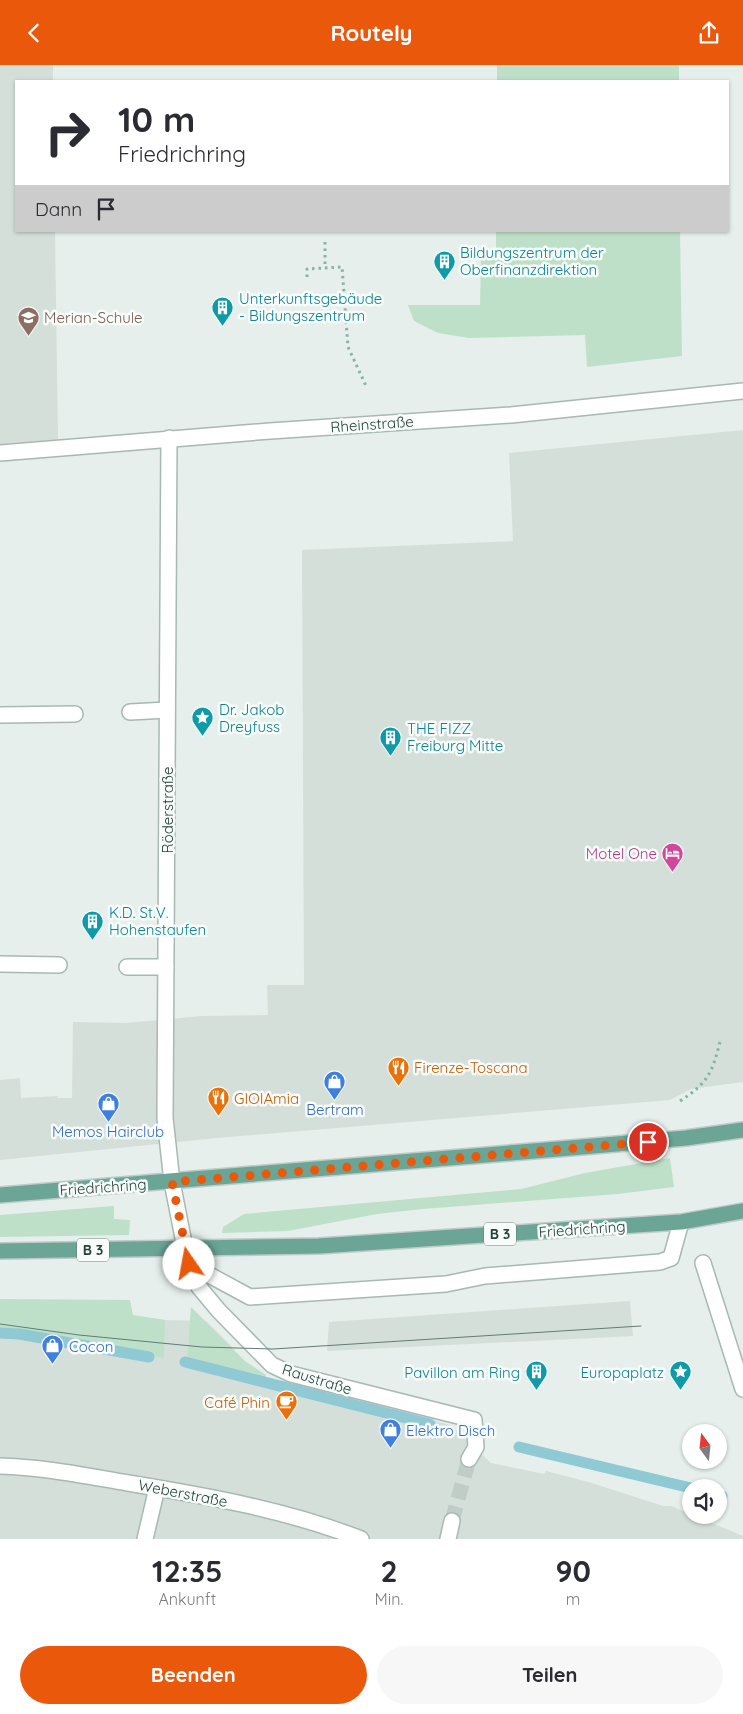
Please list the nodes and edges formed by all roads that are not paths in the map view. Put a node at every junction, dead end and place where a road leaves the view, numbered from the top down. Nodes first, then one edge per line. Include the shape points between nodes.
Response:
1 (743, 391) edge
2 (169, 438) junction
3 (0, 453) edge
4 (168, 710) junction
5 (130, 712) dead end
6 (75, 714) dead end
7 (0, 715) edge
8 (0, 965) edge
9 (59, 965) dead end
10 (127, 967) dead end
11 (166, 967) junction
12 (743, 1130) edge
13 (172, 1182) junction
14 (0, 1195) edge
15 (743, 1211) edge
16 (681, 1222) junction
17 (185, 1248) junction
18 (0, 1251) edge
19 (703, 1263) dead end
20 (189, 1264) junction
21 (743, 1389) edge
22 (469, 1459) tunnel mouth
23 (0, 1466) edge
24 (156, 1488) junction
25 (452, 1521) tunnel mouth
26 (145, 1539) edge
27 (361, 1539) edge
28 (448, 1539) edge

1 - 2 street, Rheinstraße via 511,415
2 - 3 street, Rheinstraße
2 - 4 street, Röderstraße
4 - 5 street
4 - 11 street, Röderstraße
6 - 7 street
8 - 9 street
10 - 11 street
11 - 13 street, Röderstraße via 165,1118
12 - 13 main road, Friedrichring via 686,1138
13 - 14 main road, Friedrichring
13 - 17 street, Raustraße
15 - 16 main road, Friedrichring / B 3
16 - 17 main road, Friedrichring / B 3 via 319,1246
16 - 20 street via 671,1258 660,1262 485,1276 446,1284 250,1297
17 - 18 main road, Friedrichring / B 3
17 - 20 street, Raustraße
19 - 21 street
20 - 22 street, Raustraße via 199,1287 272,1365 291,1374 474,1420 476,1447
23 - 24 street, Weberstraße via 43,1469
24 - 26 street
24 - 27 street, Weberstraße via 309,1521
25 - 28 street

